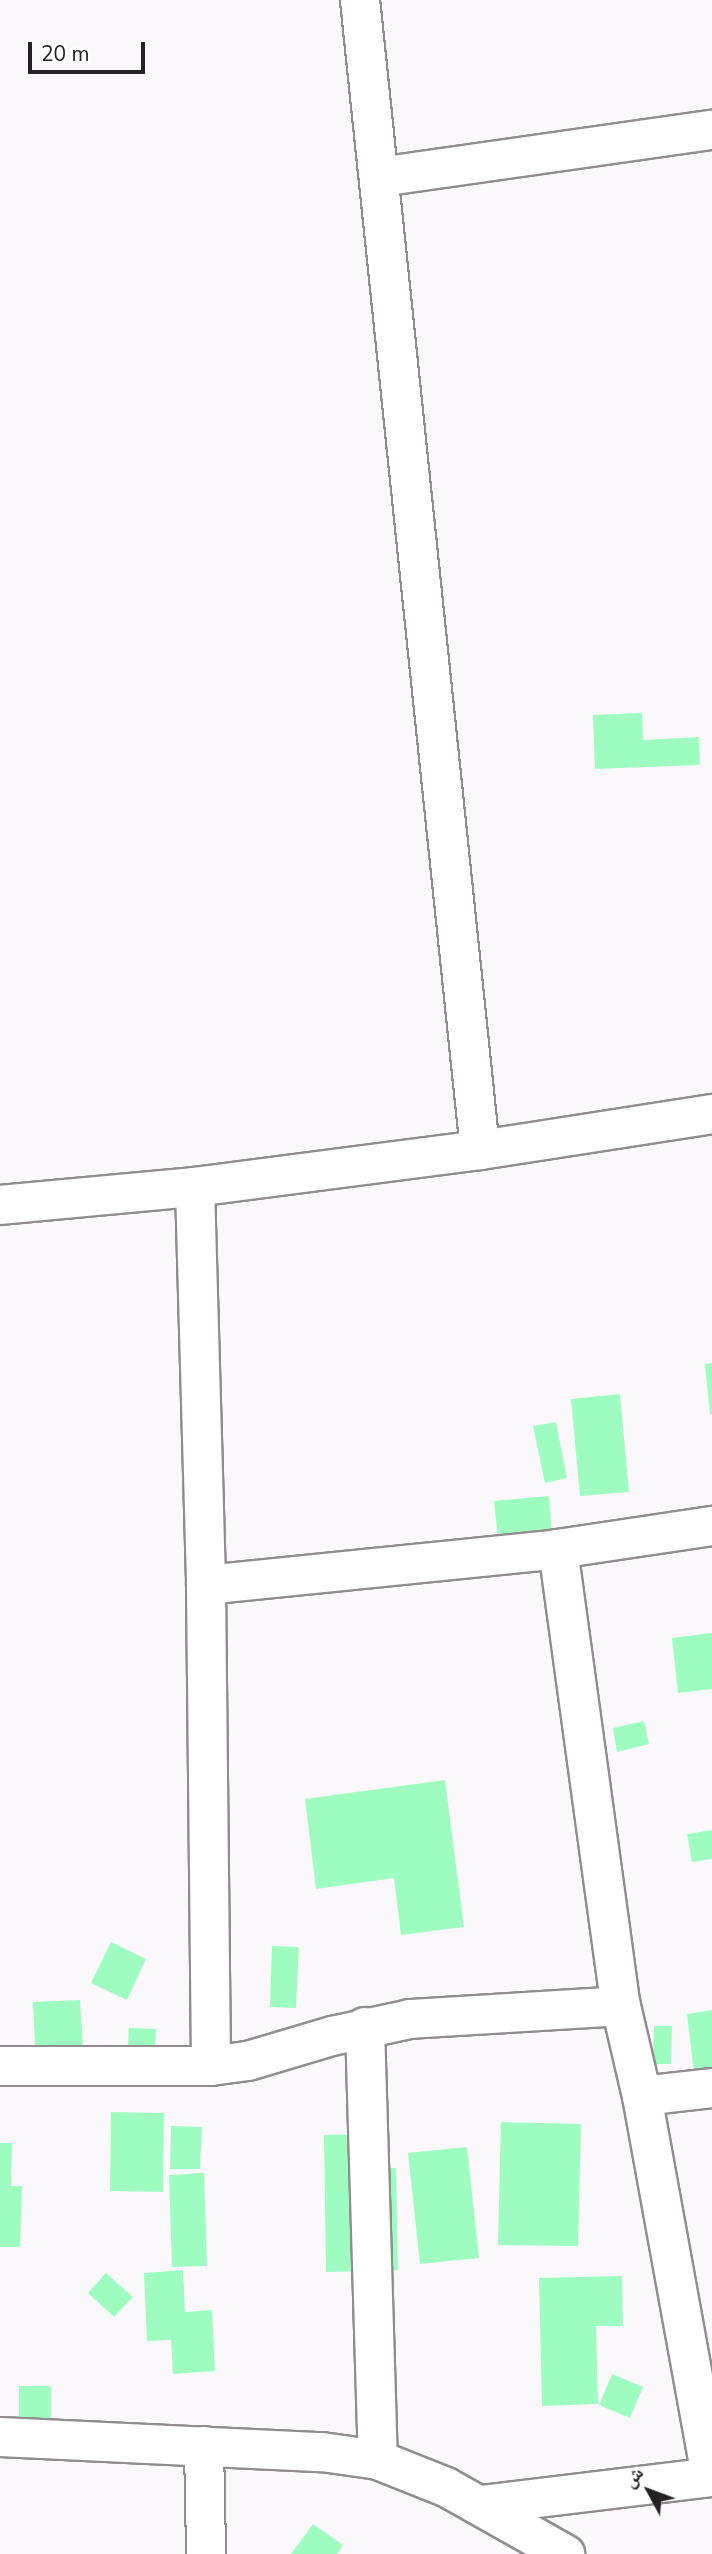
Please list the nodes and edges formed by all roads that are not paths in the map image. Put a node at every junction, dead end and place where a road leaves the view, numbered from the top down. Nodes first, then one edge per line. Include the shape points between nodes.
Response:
1 (360, 0) edge
2 (712, 130) edge
3 (380, 177) junction
4 (712, 1114) edge
5 (480, 1150) junction
6 (195, 1187) junction
7 (0, 1205) edge
8 (712, 1526) edge
9 (558, 1549) junction
10 (206, 1585) junction
11 (621, 2006) junction
12 (365, 2027) junction
13 (0, 2066) edge
14 (211, 2066) junction
15 (712, 2088) edge
16 (642, 2096) junction
17 (0, 2437) edge
18 (204, 2445) junction
19 (378, 2460) junction
20 (712, 2477) edge
21 (481, 2505) junction
22 (206, 2554) edge
23 (565, 2554) edge

1 - 3 street
2 - 3 street
3 - 5 street
4 - 5 street
5 - 6 street
6 - 7 street
6 - 10 street
8 - 9 street
9 - 10 street
9 - 11 street
10 - 14 street
11 - 12 street via 410,2019
11 - 16 street
12 - 14 street via 248,2061
12 - 19 street
13 - 14 street
15 - 16 street
16 - 20 street
17 - 18 street
18 - 19 street
18 - 22 street
19 - 21 street
20 - 21 street
21 - 23 street

